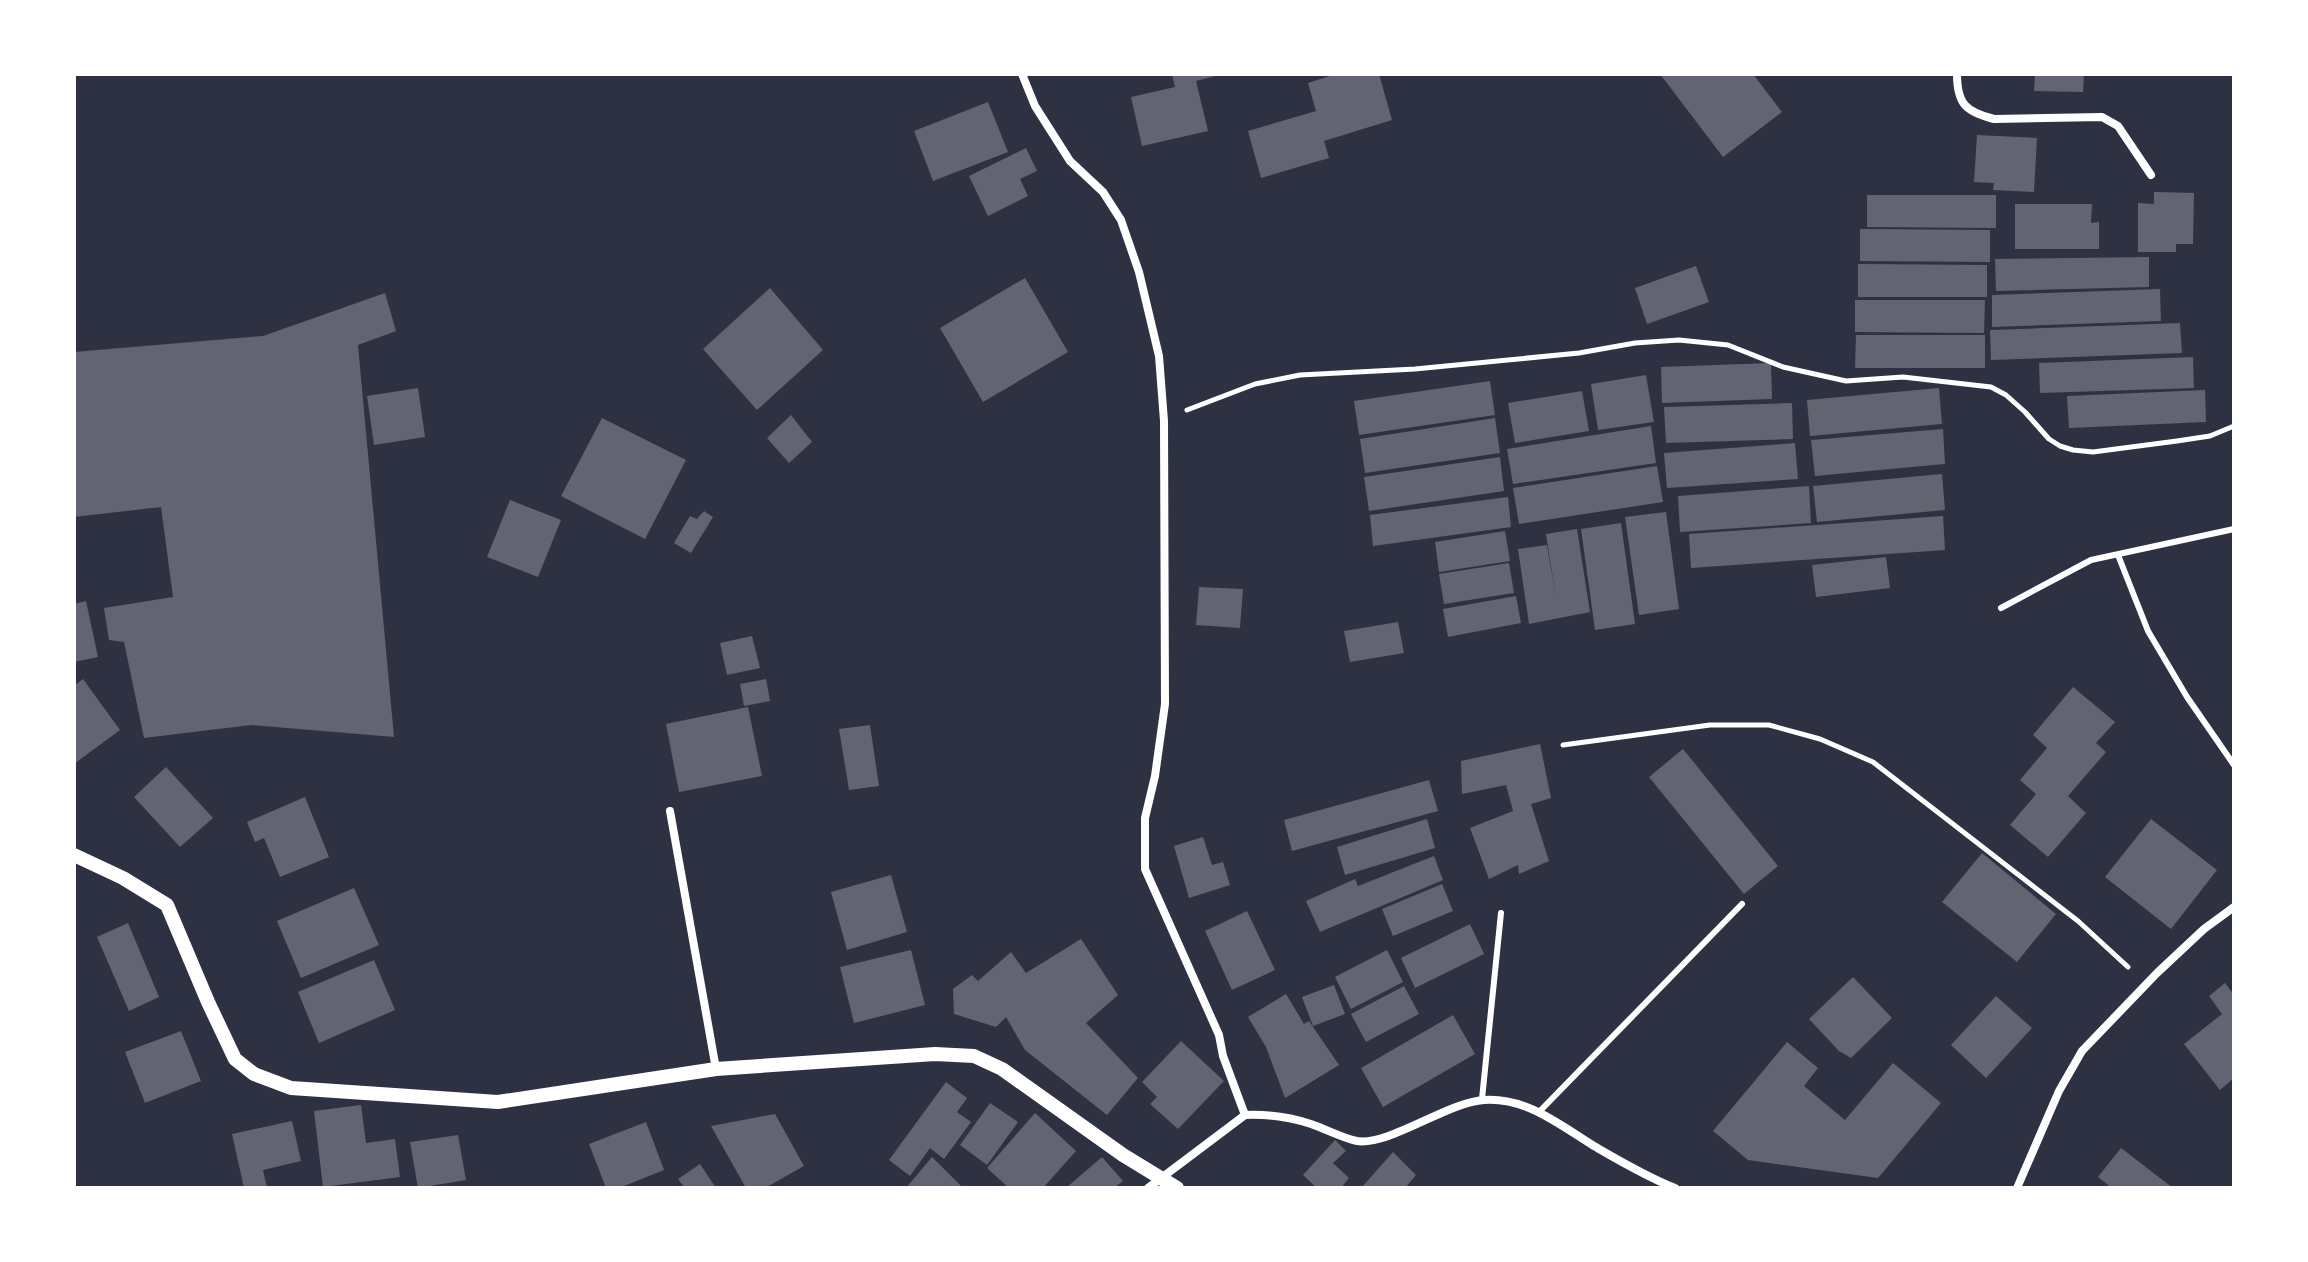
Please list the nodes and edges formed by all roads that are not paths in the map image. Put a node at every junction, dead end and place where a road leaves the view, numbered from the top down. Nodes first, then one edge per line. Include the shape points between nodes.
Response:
1 (1022, 74) edge
2 (1957, 74) edge
3 (2151, 175) dead end
4 (2234, 529) edge
5 (2118, 555) junction
6 (2001, 608) dead end
7 (2234, 765) edge
8 (670, 811) dead end
9 (74, 855) edge
10 (1742, 904) dead end
11 (2234, 907) edge
12 (1501, 913) dead end
13 (716, 1069) junction
14 (1482, 1099) junction
15 (1539, 1112) junction
16 (1245, 1115) junction
17 (1161, 1177) junction
18 (1148, 1188) edge
19 (1177, 1188) edge
20 (1675, 1188) edge
21 (2017, 1188) edge

1 - 16 street via 1035,106 1070,161 1103,192 1121,220 1159,356 1165,704 1145,818 1145,869 1219,1035
2 - 3 street via 1957,93 1977,115 2102,117 2118,126
4 - 5 lane
5 - 6 lane via 2091,560
5 - 7 lane via 2148,631
8 - 13 street
9 - 13 street via 167,905 235,1059 254,1074 291,1088 498,1102
10 - 15 lane
11 - 21 street via 2204,929 2082,1051
12 - 14 lane
13 - 17 street via 974,1056 1002,1069
14 - 15 street via 1512,1101
14 - 16 street via 1377,1139 1358,1141 1270,1114
15 - 20 street
16 - 17 street
17 - 18 street
17 - 19 street

